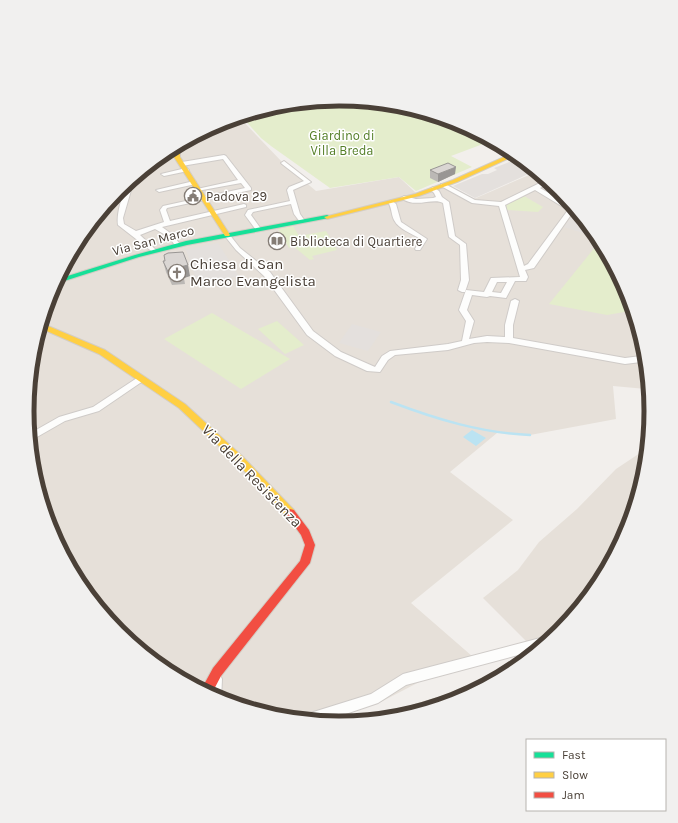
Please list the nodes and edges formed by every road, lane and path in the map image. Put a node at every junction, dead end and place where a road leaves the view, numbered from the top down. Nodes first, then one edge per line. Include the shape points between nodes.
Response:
1 (180, 152) edge
2 (507, 157) edge
3 (285, 163) dead end
4 (184, 167) junction
5 (164, 174) dead end
6 (242, 181) junction
7 (542, 184) edge
8 (443, 185) junction
9 (196, 186) junction
10 (535, 188) junction
11 (433, 189) junction
12 (159, 190) dead end
13 (127, 192) edge
14 (404, 198) junction
15 (439, 198) junction
16 (205, 199) junction
17 (293, 202) junction
18 (391, 202) junction
19 (562, 203) edge
20 (502, 204) junction
21 (244, 206) dead end
22 (570, 212) edge
23 (214, 213) junction
24 (302, 221) junction
25 (168, 223) junction
26 (156, 226) junction
27 (258, 229) junction
28 (135, 234) junction
29 (227, 235) junction
30 (176, 243) dead end
31 (418, 249) dead end
32 (154, 251) junction
33 (521, 269) junction
34 (64, 280) edge
35 (512, 280) junction
36 (462, 290) dead end
37 (488, 293) junction
38 (515, 302) dead end
39 (46, 327) edge
40 (510, 340) junction
41 (466, 342) junction
42 (639, 358) edge
43 (140, 379) junction
44 (35, 435) edge
45 (534, 646) edge
46 (216, 673) junction
47 (209, 687) edge
48 (216, 690) edge
49 (319, 716) edge

1 - 4 main road
2 - 8 main road, Via San Marco
3 - 17 street via 308,182 290,189
4 - 5 street
4 - 6 street via 224,157
4 - 9 main road
6 - 9 street
6 - 16 street via 249,189
7 - 10 street
8 - 11 main road, Via San Marco
8 - 20 street via 474,202
9 - 12 street
9 - 16 main road
10 - 19 street
10 - 20 street
11 - 14 main road, Via San Marco
11 - 15 street
13 - 28 street via 120,218 121,225
14 - 15 street, Via San Marco via 416,201
14 - 18 main road, Via San Marco
15 - 36 street via 446,202 452,237 463,244 465,280
16 - 23 main road
16 - 25 street via 163,208
17 - 24 street
17 - 27 street via 250,211 248,215
18 - 24 main road, Via San Marco
18 - 31 street via 400,223 424,239
20 - 33 street
21 - 23 street
22 - 33 street via 531,266
23 - 25 street
23 - 29 main road
24 - 27 main road, Via San Marco
25 - 26 street
26 - 28 street
26 - 30 street via 171,236
27 - 29 main road, Via San Marco
28 - 32 street
29 - 32 main road, Via San Marco
29 - 41 street via 238,249 267,274 310,333 338,354 370,369 377,370 389,355
32 - 34 main road, Via San Marco
33 - 35 street via 523,279
35 - 37 street via 494,280
35 - 37 street via 503,296
37 - 41 street via 487,296 469,292 463,310 470,321
38 - 40 street via 509,325
39 - 43 main road, Via della Resistenza via 102,352
40 - 41 street via 487,339
40 - 42 street via 625,361
43 - 44 street via 96,409 62,418
43 - 46 main road, Via della Resistenza via 195,417 271,491 304,529 310,546 305,563
45 - 49 street via 403,680 374,698
46 - 47 main road, Via della Resistenza
46 - 48 street

